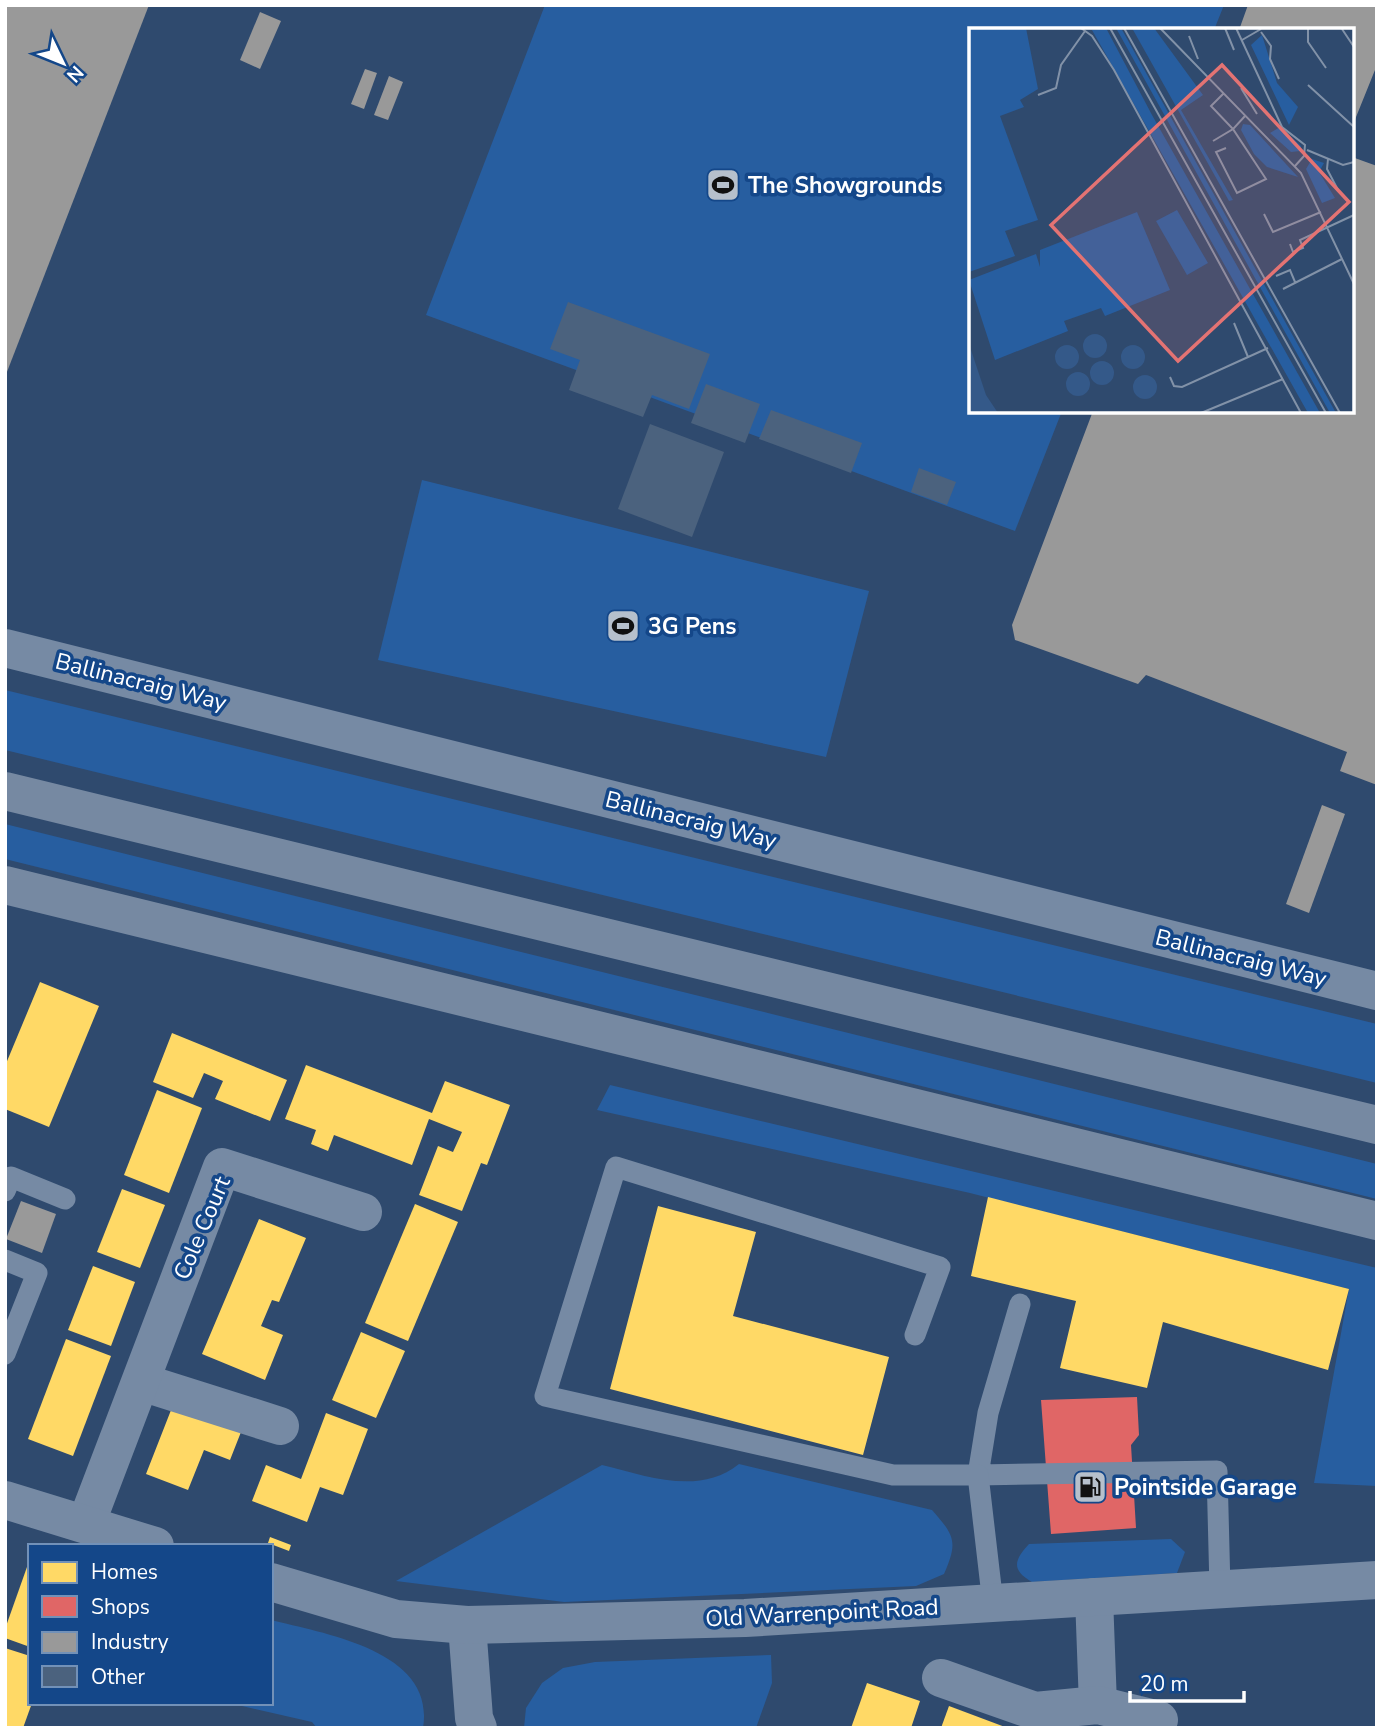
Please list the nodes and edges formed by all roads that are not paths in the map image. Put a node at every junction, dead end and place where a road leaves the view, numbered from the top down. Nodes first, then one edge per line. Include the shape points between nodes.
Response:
1 (5, 648) edge
2 (5, 791) edge
3 (5, 885) edge
4 (1377, 991) edge
5 (1377, 1125) edge
6 (5, 1191) edge
7 (65, 1199) dead end
8 (363, 1212) dead end
9 (1377, 1221) edge
10 (5, 1260) edge
11 (1020, 1304) dead end
12 (915, 1335) dead end
13 (5, 1354) edge
14 (141, 1381) junction
15 (280, 1426) dead end
16 (978, 1475) junction
17 (5, 1500) edge
18 (86, 1524) junction
19 (149, 1544) edge
20 (1377, 1580) edge
21 (273, 1583) edge
22 (1220, 1589) junction
23 (1094, 1597) junction
24 (993, 1604) junction
25 (467, 1625) junction
26 (941, 1678) dead end
27 (1098, 1705) junction
28 (1159, 1720) dead end
29 (478, 1728) edge

1 - 4 street, Ballinacraig Way
2 - 5 highway
3 - 9 highway
6 - 7 lane via 11,1177
8 - 14 street, Cole Court via 222,1167
10 - 13 lane via 37,1273
11 - 16 lane via 988,1413
12 - 16 lane via 940,1266 616,1167 545,1396 893,1475
14 - 15 street
14 - 18 street, Cole Court
16 - 22 lane via 1217,1471
16 - 24 lane
17 - 18 street
18 - 19 street
20 - 22 street, Old Warrenpoint Road
21 - 25 street, Old Warrenpoint Road via 396,1619
22 - 23 street, Old Warrenpoint Road
23 - 24 street, Old Warrenpoint Road
23 - 27 street
24 - 25 street, Old Warrenpoint Road via 745,1618
25 - 29 street
26 - 27 street via 1035,1711
27 - 28 street

